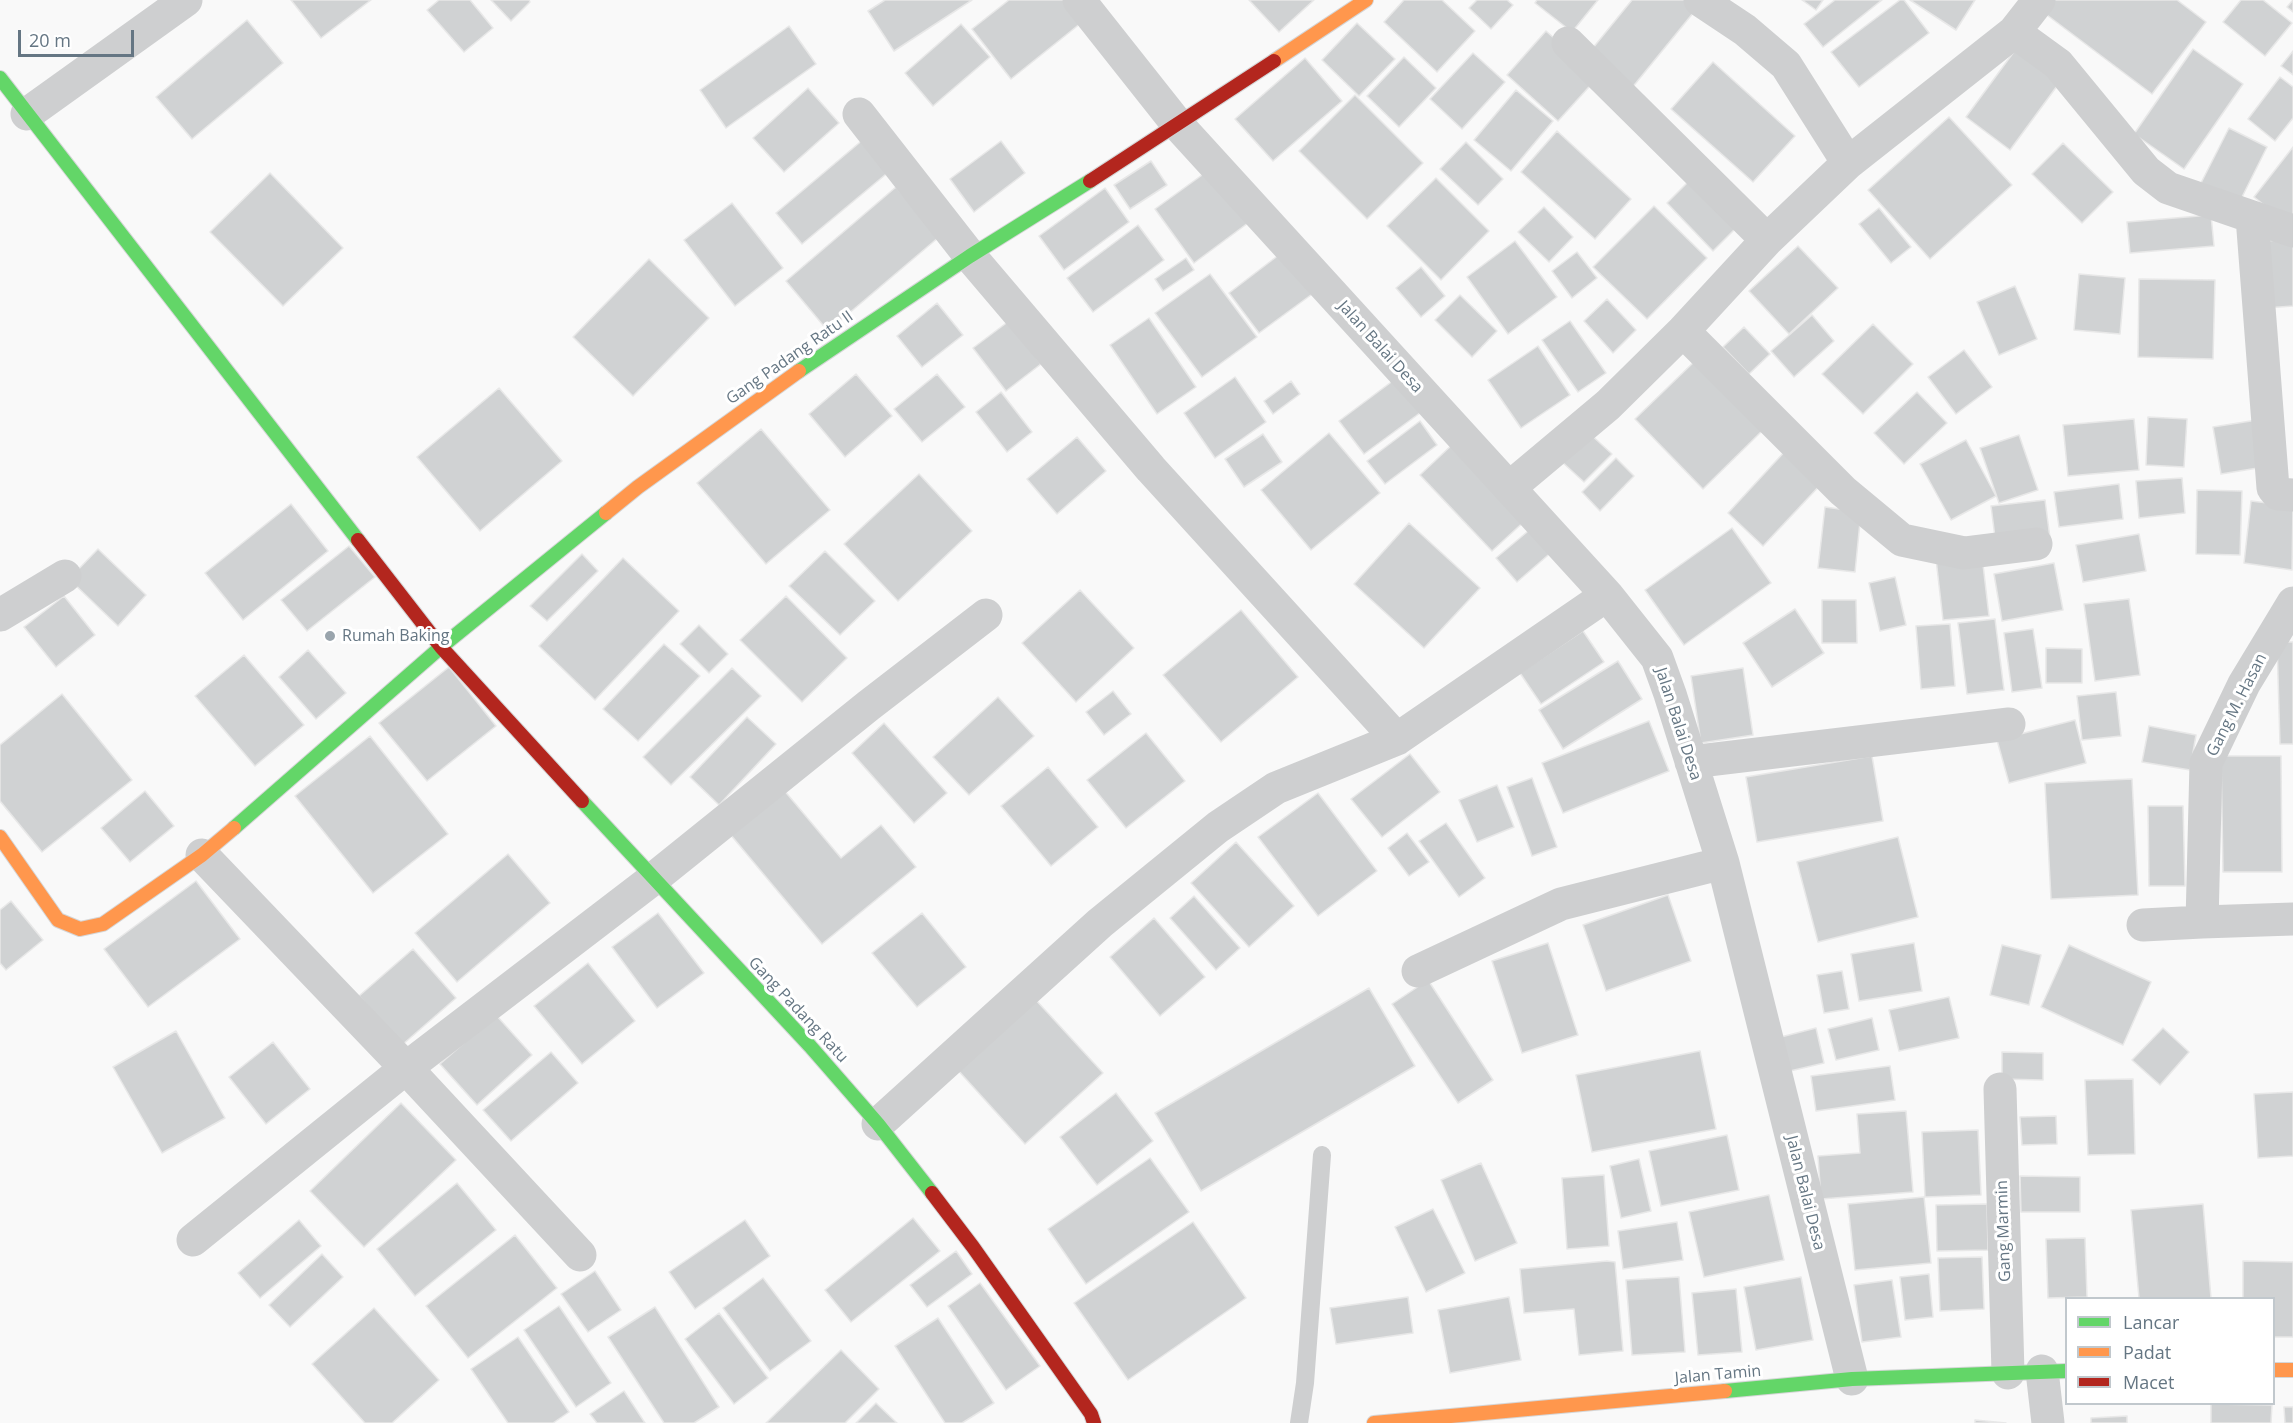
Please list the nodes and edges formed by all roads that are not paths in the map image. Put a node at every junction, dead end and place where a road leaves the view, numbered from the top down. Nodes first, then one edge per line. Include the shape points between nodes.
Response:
1 (186, 0) edge
2 (1079, 0) edge
3 (1366, 0) edge
4 (1700, 0) edge
5 (2034, 2) edge
6 (2014, 32) junction
7 (1568, 43) dead end
8 (0, 78) edge
9 (27, 114) junction
10 (859, 114) dead end
11 (1178, 125) junction
12 (1848, 163) junction
13 (2252, 217) junction
14 (2293, 231) edge
15 (1767, 240) junction
16 (970, 256) junction
17 (1683, 331) junction
18 (1509, 488) junction
19 (2293, 495) edge
20 (2037, 544) dead end
21 (65, 576) dead end
22 (1607, 595) junction
23 (2293, 603) edge
24 (0, 615) edge
25 (986, 615) dead end
26 (441, 647) junction
27 (2009, 724) dead end
28 (1397, 739) junction
29 (1691, 762) junction
30 (0, 837) edge
31 (202, 855) junction
32 (1722, 863) junction
33 (653, 879) junction
34 (2293, 919) edge
35 (2202, 922) junction
36 (2143, 925) dead end
37 (1418, 971) dead end
38 (406, 1068) junction
39 (2000, 1089) dead end
40 (878, 1124) junction
41 (1322, 1155) dead end
42 (194, 1240) dead end
43 (580, 1255) dead end
44 (2275, 1370) edge
45 (2293, 1370) edge
46 (2054, 1371) edge
47 (2008, 1373) junction
48 (1852, 1379) junction
49 (1491, 1418) edge
50 (1094, 1423) edge
51 (1299, 1423) edge
52 (1374, 1423) edge
53 (2048, 1423) edge

1 - 9 street
2 - 11 street, Jalan Balai Desa
3 - 11 street, Gang Padang Ratu II
4 - 12 street via 1745,30 1786,65
5 - 6 street
6 - 12 street
6 - 13 street via 2058,64 2146,171 2168,188
7 - 15 street
8 - 9 street, Gang Padang Ratu
9 - 26 street, Gang Padang Ratu
10 - 16 street
11 - 16 street, Gang Padang Ratu II
11 - 18 street, Jalan Balai Desa
12 - 15 street
13 - 14 street
13 - 19 street via 2273,488 2278,494
15 - 17 street
16 - 26 street, Gang Padang Ratu II via 812,362 638,487
16 - 28 street via 1151,469
17 - 18 street via 1608,405
17 - 20 street via 1843,491 1902,540 1964,554
18 - 22 street, Jalan Balai Desa
21 - 24 street
22 - 28 street
22 - 29 street, Jalan Balai Desa via 1656,658
23 - 35 street, Gang M. Hasan via 2244,684 2206,763
25 - 33 street
26 - 31 street, Gang Padang Ratu II
26 - 33 street, Gang Padang Ratu
27 - 29 street
28 - 40 street via 1276,788 1218,827 1100,923
29 - 32 street, Jalan Balai Desa
30 - 31 street, Gang Padang Ratu II via 58,920 80,929 103,924
31 - 38 street
32 - 37 street via 1561,904
32 - 48 street, Jalan Balai Desa
33 - 38 street
33 - 40 street, Gang Padang Ratu
34 - 35 street
35 - 36 street
38 - 42 street
38 - 43 street
39 - 47 street, Gang Marmin
40 - 50 street, Gang Padang Ratu via 1030,1327
41 - 51 lane
44 - 45 street
46 - 47 street, Jalan Tamin
46 - 53 street
47 - 48 street, Jalan Tamin
48 - 49 street, Jalan Tamin
49 - 52 street, Jalan Tamin

